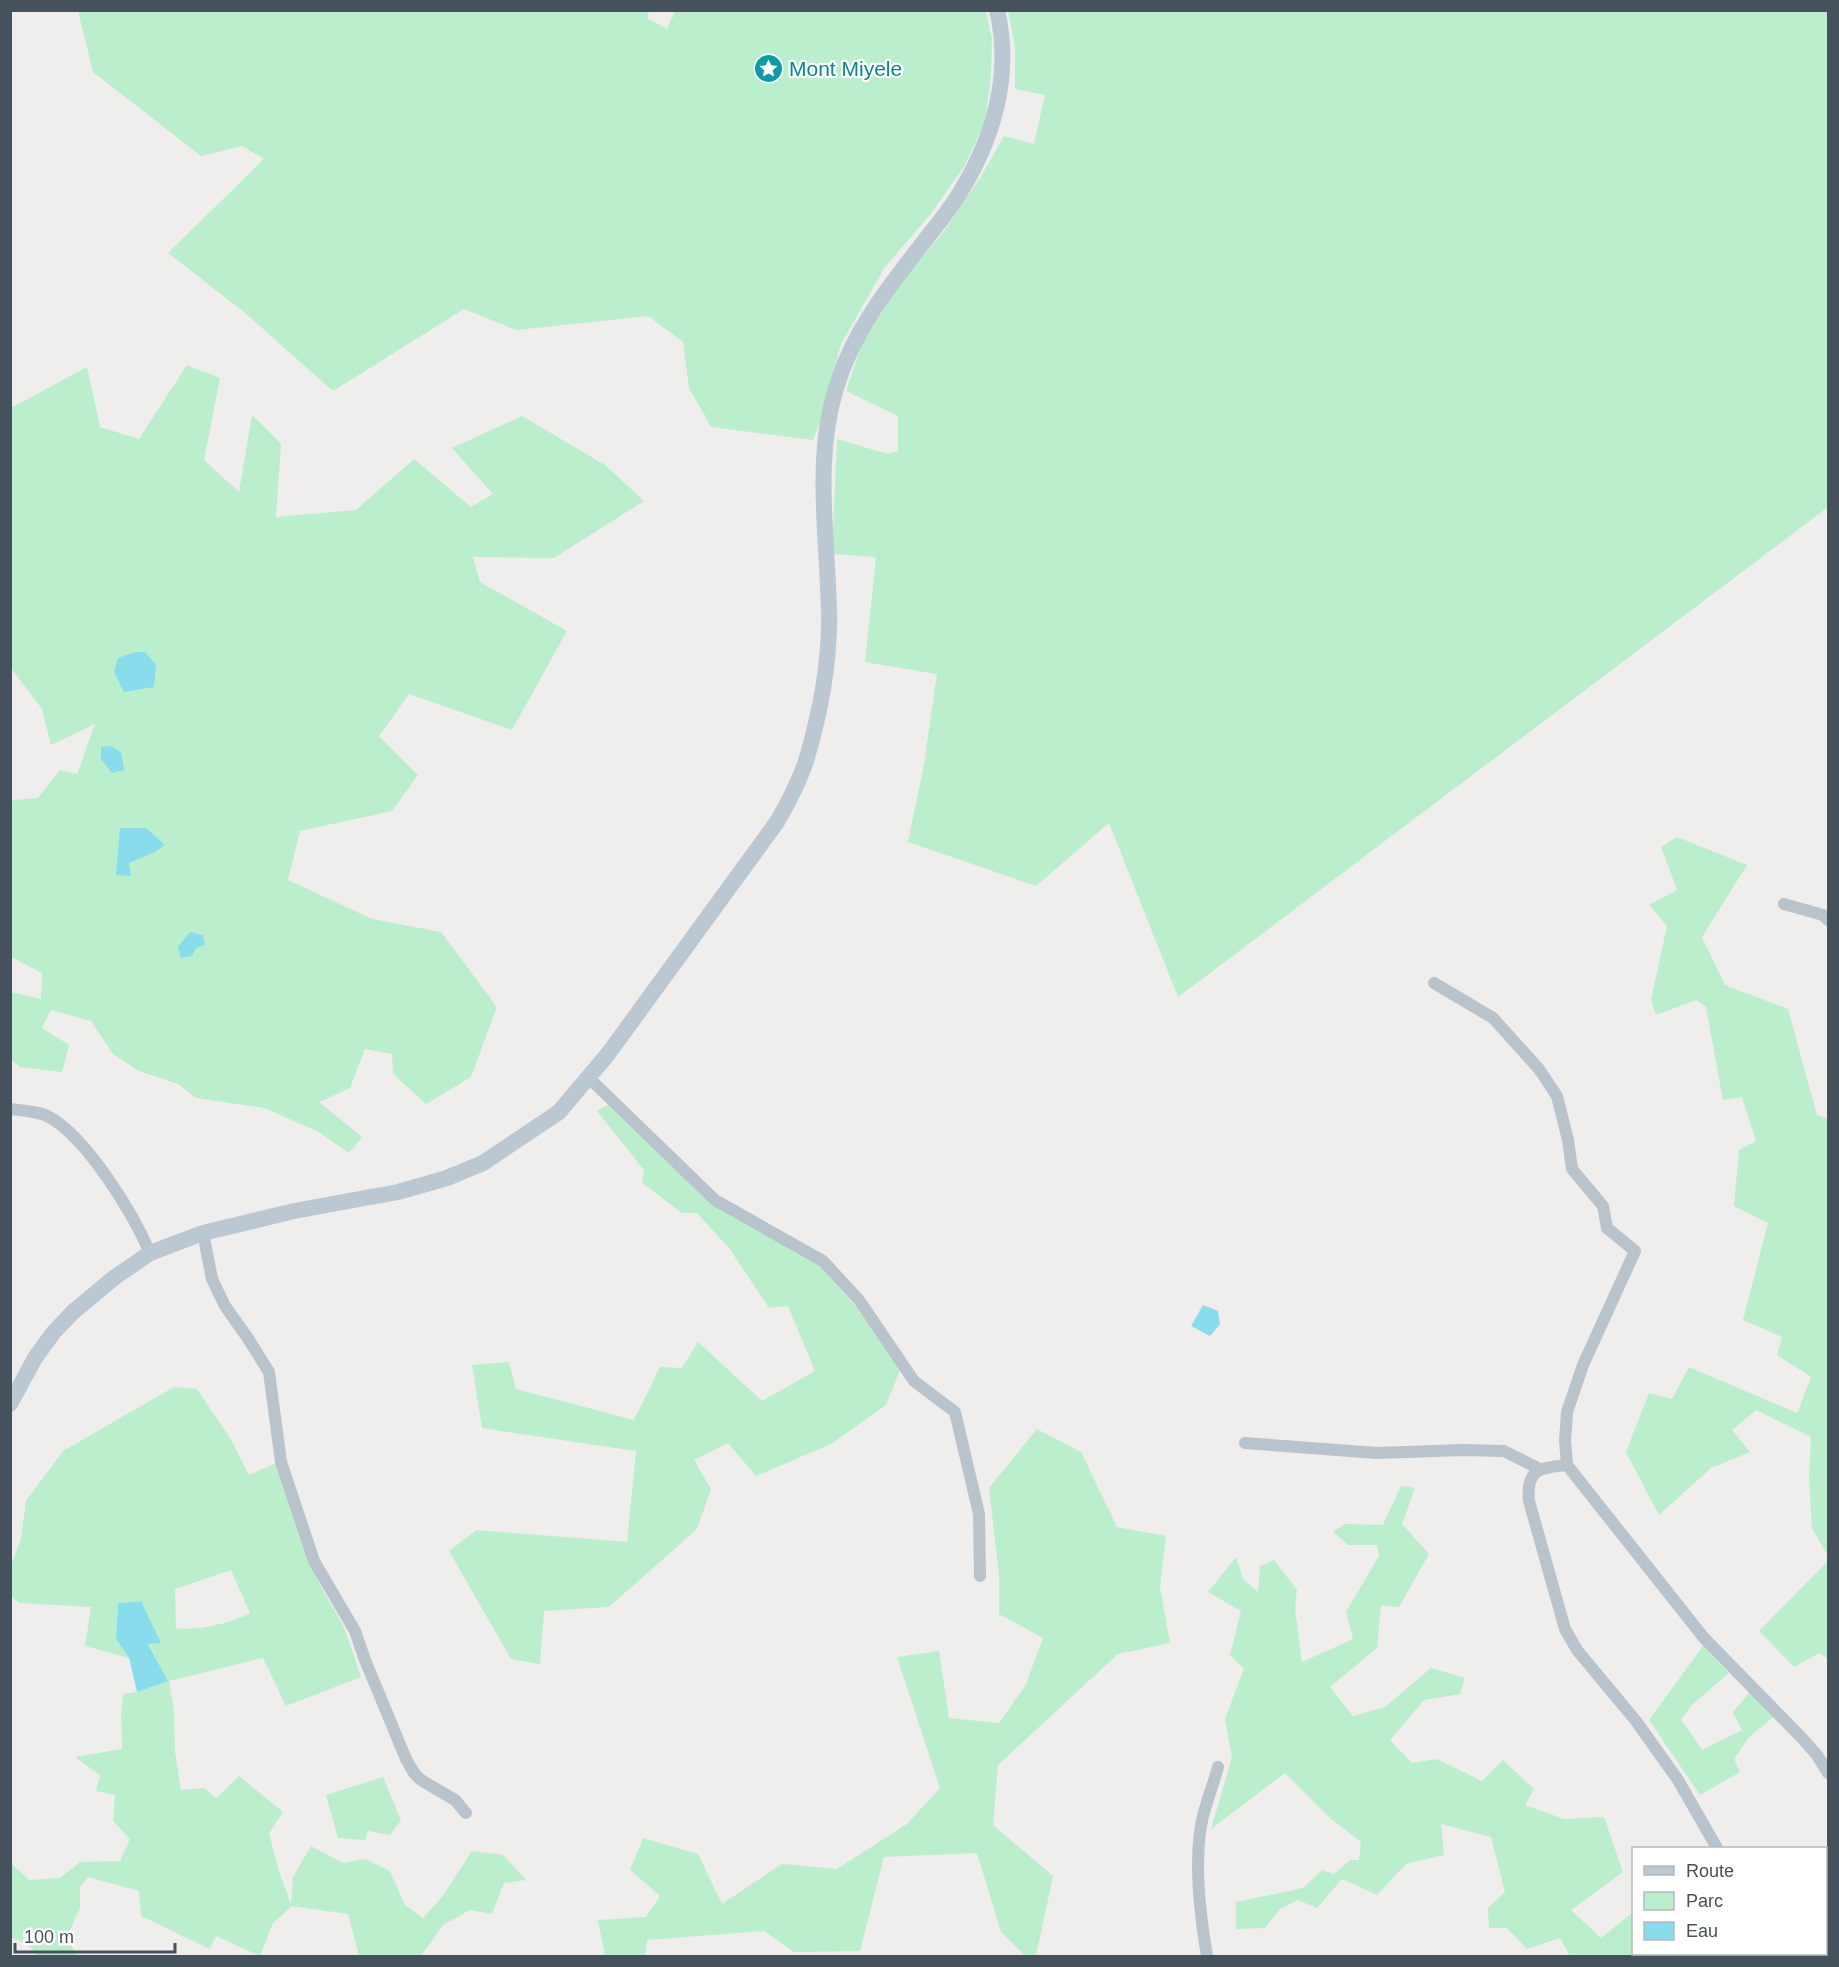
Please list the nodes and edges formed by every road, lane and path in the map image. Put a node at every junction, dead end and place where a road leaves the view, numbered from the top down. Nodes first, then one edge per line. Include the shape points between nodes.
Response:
1 (997, 10) edge
2 (1784, 904) dead end
3 (1828, 920) edge
4 (1434, 983) dead end
5 (589, 1078) junction
6 (10, 1109) edge
7 (203, 1233) junction
8 (150, 1252) junction
9 (10, 1404) edge
10 (1245, 1443) dead end
11 (1567, 1465) junction
12 (1540, 1469) junction
13 (980, 1576) dead end
14 (1218, 1767) dead end
15 (1828, 1773) edge
16 (466, 1813) dead end
17 (1716, 1847) edge
18 (1207, 1956) edge

1 - 5 street via 1003,67 999,102 976,164 956,201 868,316 837,384 824,451 827,656 806,762 777,822
2 - 3 street
4 - 11 street via 1493,1018 1539,1068 1557,1096 1572,1169 1603,1206 1607,1228 1635,1251 1583,1365 1567,1412
5 - 7 street via 559,1112 483,1163 447,1178
5 - 13 street via 715,1200 823,1261 859,1300 914,1381 955,1412 979,1514
6 - 8 street via 39,1112 73,1137 104,1172 140,1228
7 - 8 street
7 - 16 street via 212,1278 225,1306 269,1372 281,1462 314,1561 361,1644 406,1759 421,1780 441,1790
8 - 9 street via 81,1305 52,1334
10 - 12 street via 1377,1453 1504,1451
11 - 12 street
11 - 15 street via 1704,1638 1800,1736
12 - 17 street via 1528,1484 1529,1501 1565,1629 1677,1780
14 - 18 street via 1198,1846 1199,1908

